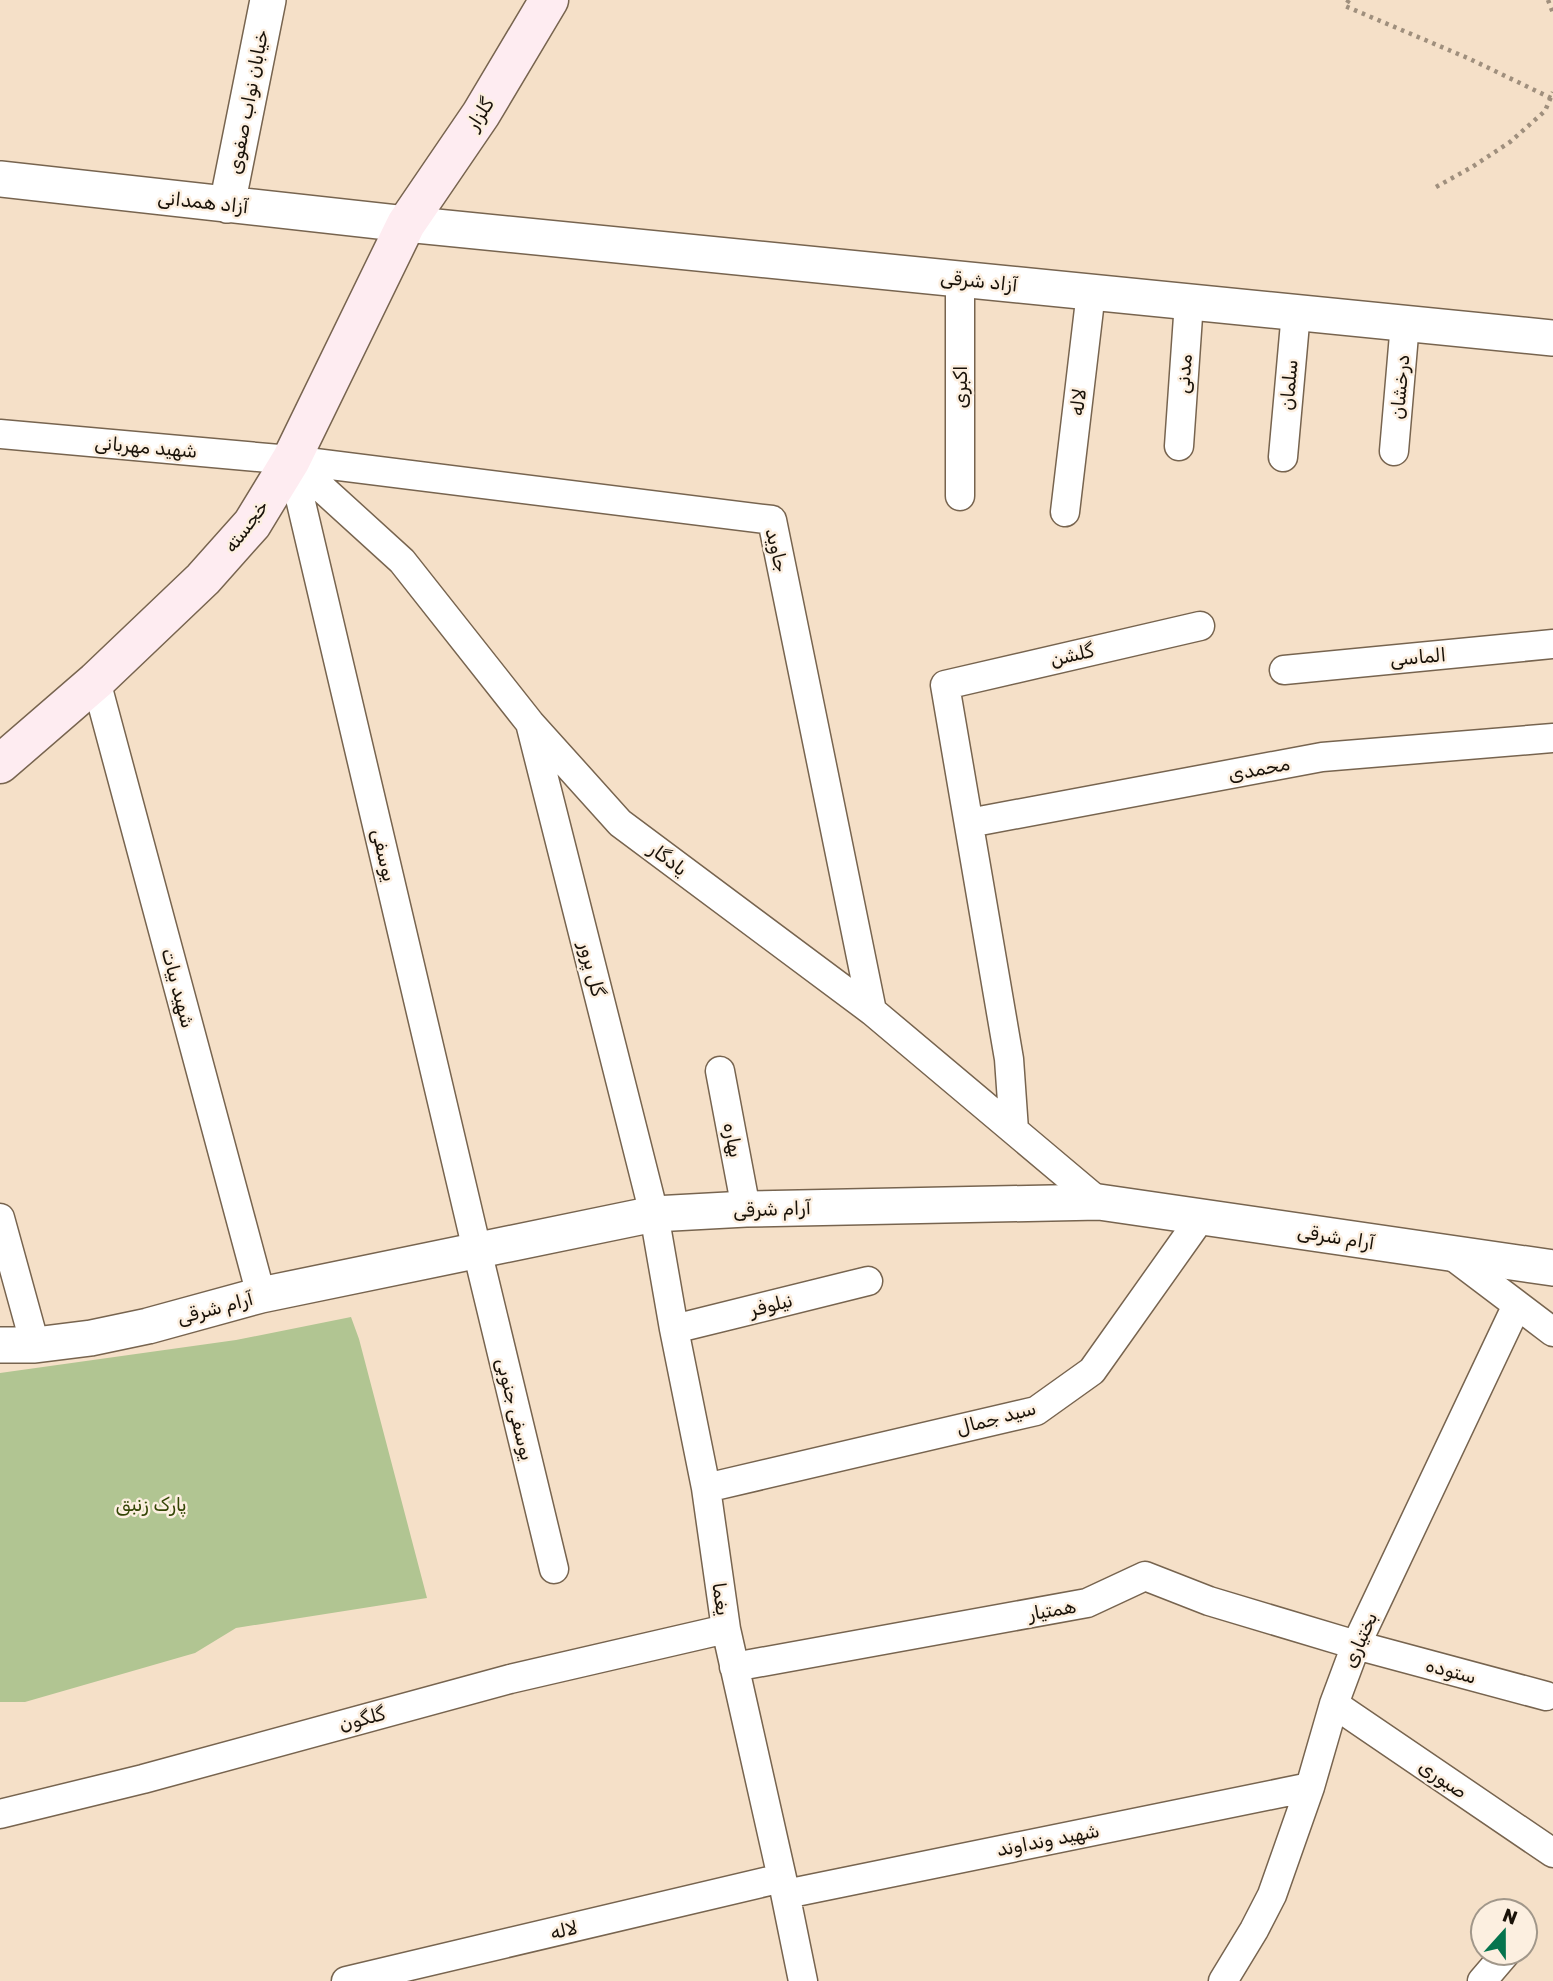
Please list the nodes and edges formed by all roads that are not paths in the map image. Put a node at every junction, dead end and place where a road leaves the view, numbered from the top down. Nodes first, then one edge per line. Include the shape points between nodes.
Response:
1 (268, 0) edge
2 (549, 0) edge
3 (0, 179) edge
4 (227, 205) junction
5 (406, 224) junction
6 (960, 279) junction
7 (1091, 292) junction
8 (1189, 302) junction
9 (1296, 312) junction
10 (1405, 323) junction
11 (1553, 338) edge
12 (0, 434) edge
13 (1178, 446) dead end
14 (1394, 451) dead end
15 (1283, 457) dead end
16 (291, 460) junction
17 (960, 496) dead end
18 (1065, 512) dead end
19 (1200, 626) dead end
20 (1553, 645) edge
21 (1284, 670) dead end
22 (96, 681) junction
23 (530, 723) junction
24 (1553, 738) edge
25 (0, 764) edge
26 (969, 823) junction
27 (872, 1011) junction
28 (720, 1071) dead end
29 (1014, 1130) junction
30 (1099, 1202) junction
31 (746, 1209) junction
32 (654, 1214) junction
33 (1202, 1216) junction
34 (0, 1218) edge
35 (477, 1250) junction
36 (1450, 1254) junction
37 (1553, 1268) edge
38 (868, 1281) dead end
39 (261, 1295) junction
40 (1517, 1305) junction
41 (674, 1329) junction
42 (1553, 1332) edge
43 (0, 1345) edge
44 (35, 1345) junction
45 (706, 1488) junction
46 (554, 1569) dead end
47 (726, 1629) junction
48 (1356, 1646) junction
49 (734, 1667) junction
50 (1546, 1696) dead end
51 (1334, 1704) junction
52 (1310, 1787) junction
53 (0, 1814) edge
54 (1553, 1853) edge
55 (784, 1886) junction
56 (1494, 1967) edge
57 (346, 1981) edge
58 (803, 1981) edge
59 (1223, 1981) edge
60 (1482, 1981) edge

1 - 4 street, خیابان نواب صفوی
2 - 5 main road, گلزار via 481,114
3 - 4 street, آزاد همدانی
4 - 5 street, آزاد همدانی
5 - 6 street, آزاد شرقی
5 - 16 main road, خجسته
6 - 7 street, آزاد شرقی
6 - 17 street, اکبری
7 - 8 street, آزاد شرقی
7 - 18 street, لاله
8 - 9 street, آزاد شرقی
8 - 13 street, مدنی
9 - 10 street, آزاد شرقی
9 - 15 street, سلمان
10 - 11 street, آزاد شرقی
10 - 14 street, درخشان
12 - 16 street, شهید مهربانی
16 - 22 main road, خجسته via 252,524 203,579
16 - 23 street, یادگار via 402,561
16 - 27 street, جاوید via 772,520
16 - 35 street, یوسفی
19 - 26 street, گلشن via 945,685
20 - 21 street, الماسی
22 - 25 main road, خجسته
22 - 39 street, شهید بیات
23 - 27 street, یادگار via 620,823
23 - 32 street, گل پرور
24 - 26 street, محمدی via 1322,757
26 - 29 street via 1009,1059
27 - 29 street, یادگار
28 - 31 street, بهاره
29 - 30 street, یادگار
30 - 31 street, آرام شرقی
30 - 33 street, آرام شرقی
31 - 32 street, آرام شرقی
32 - 35 street, آرام شرقی
32 - 41 street, یغما
33 - 36 street, آرام شرقی
33 - 45 street, سید جمال via 1092,1371 1036,1411
34 - 44 street
35 - 39 street, آرام شرقی
35 - 46 street, یوسفی جنوبی
36 - 37 street, آرام شرقی
36 - 40 street
38 - 41 street, نیلوفر
39 - 44 street, آرام شرقی via 148,1326
40 - 42 street
40 - 48 street, بختیاری
41 - 45 street, یغما
43 - 44 street, آرام شرقی
45 - 47 street, یغما
47 - 49 street, یغما
47 - 53 street, گلگون via 510,1679
48 - 49 street, همتیار via 1209,1601 1145,1576 1087,1603
48 - 50 street, ستوده
48 - 51 street, بختیاری
49 - 55 street, یغما
51 - 52 street, بختیاری
51 - 54 street, صبوری
52 - 55 street, شهید ونداوند
52 - 59 street, بختیاری via 1272,1895
55 - 57 street, لاله
55 - 58 street, یغما
56 - 60 street

